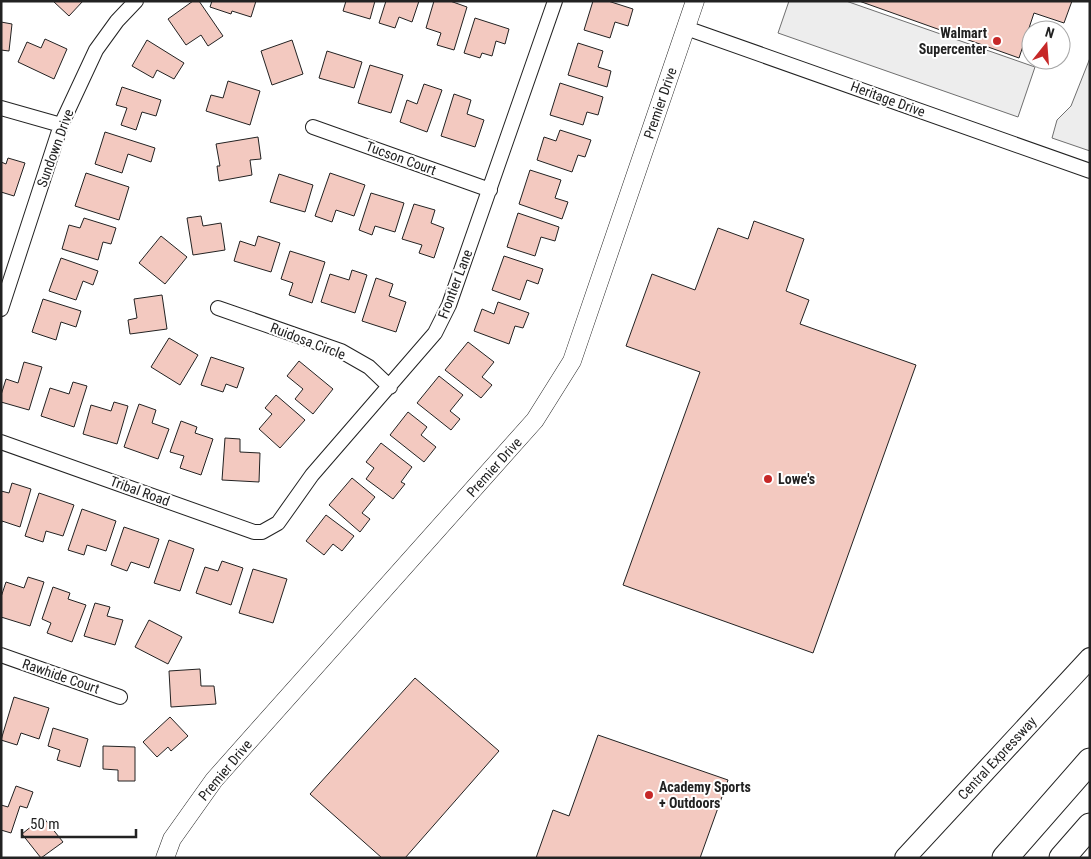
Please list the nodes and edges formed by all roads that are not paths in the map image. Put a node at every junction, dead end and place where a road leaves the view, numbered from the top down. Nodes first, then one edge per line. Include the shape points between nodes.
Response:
1 (136, 1) edge
2 (554, 1) edge
3 (695, 1) edge
4 (686, 28) junction
5 (1, 108) edge
6 (61, 124) junction
7 (313, 127) dead end
8 (1090, 171) edge
9 (490, 190) junction
10 (218, 308) dead end
11 (1, 310) edge
12 (390, 387) junction
13 (1, 442) edge
14 (278, 523) joint
15 (1, 655) edge
16 (1090, 658) edge
17 (120, 697) dead end
18 (1089, 761) edge
19 (1090, 826) edge
20 (164, 858) edge
21 (905, 858) edge
22 (1005, 858) edge
23 (1062, 858) edge

1 - 6 street, Sundown Drive via 96,50
2 - 9 street, Frontier Lane
3 - 4 street, Premier Drive
4 - 8 street, Heritage Drive
4 - 20 street, Premier Drive via 572,361 535,420 214,780 172,839
5 - 6 street
6 - 11 street, Sundown Drive
7 - 9 street, Tucson Court
9 - 12 street, Frontier Lane via 439,326
10 - 12 street, Ruidosa Circle via 341,351 369,367
12 - 14 street, Frontier Lane via 312,475
13 - 14 street, Tribal Road via 254,532 262,532
15 - 17 street, Rawhide Court
16 - 21 main road, Central Expressway
18 - 22 highway
19 - 23 highway

